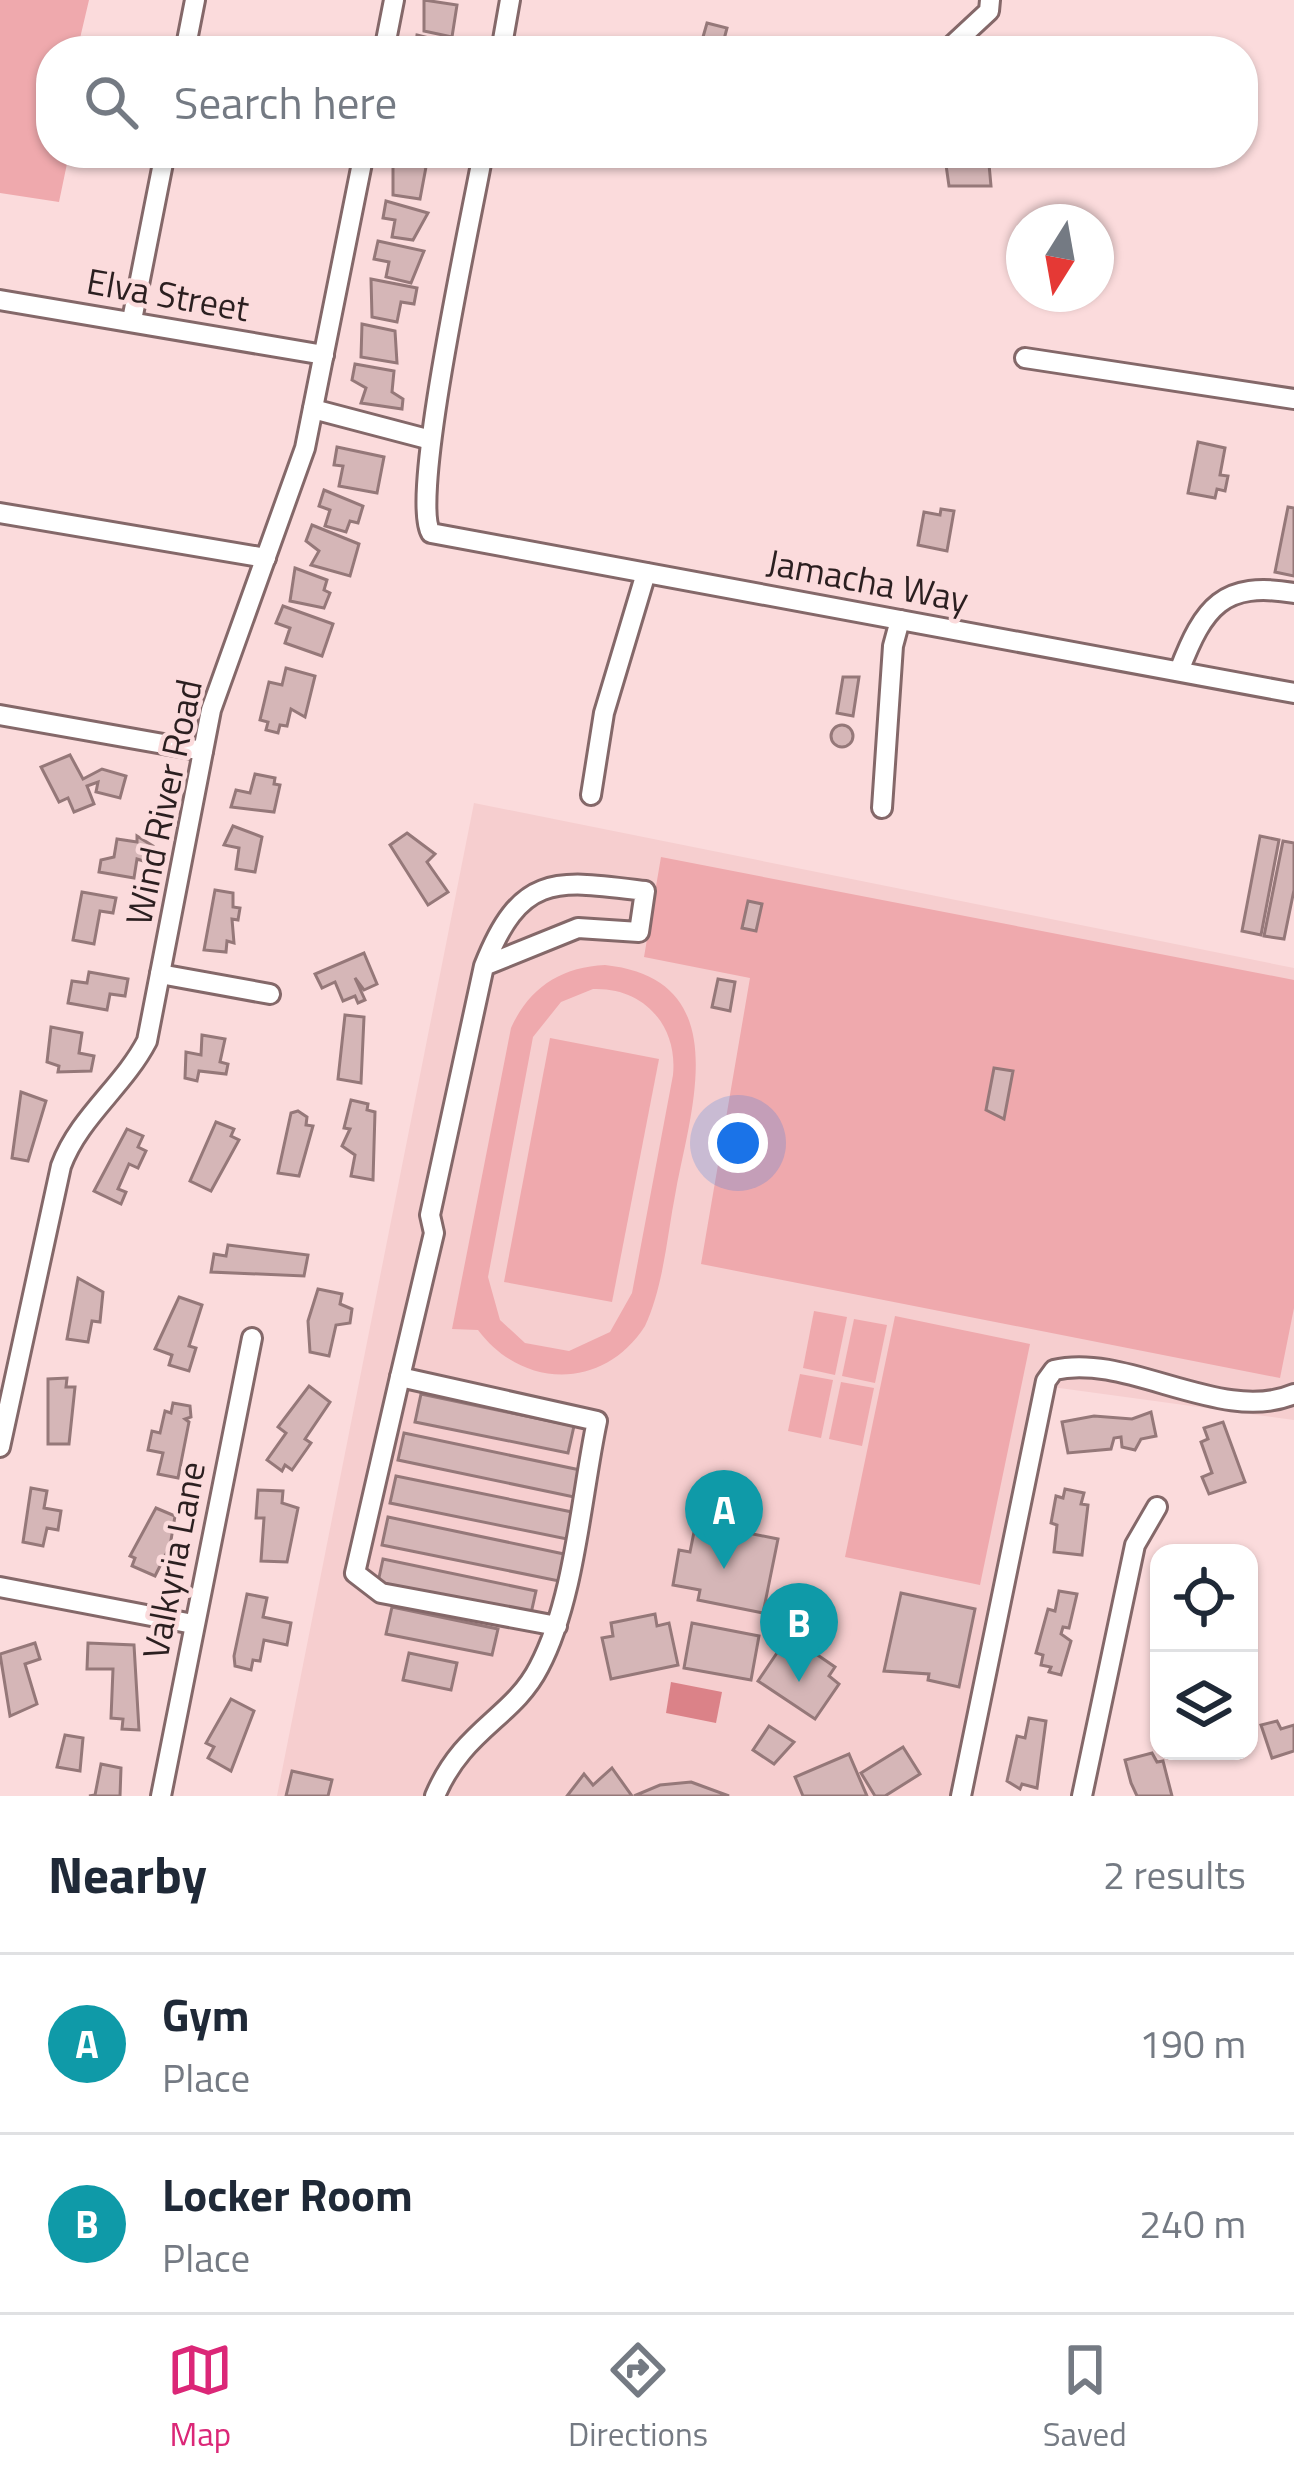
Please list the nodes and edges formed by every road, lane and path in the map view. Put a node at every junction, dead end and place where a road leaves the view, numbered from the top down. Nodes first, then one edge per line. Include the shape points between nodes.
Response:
1 (195, 0) edge
2 (394, 0) edge
3 (510, 0) edge
4 (990, 0) edge
5 (188, 36) edge
6 (387, 36) edge
7 (503, 36) edge
8 (962, 36) edge
9 (162, 168) edge
10 (361, 168) edge
11 (480, 168) edge
12 (0, 300) edge
13 (132, 320) junction
14 (324, 355) junction
15 (1025, 358) dead end
16 (1294, 398) edge
17 (313, 409) junction
18 (431, 440) junction
19 (0, 513) edge
20 (266, 558) junction
21 (646, 572) junction
22 (1294, 593) edge
23 (900, 620) junction
24 (1179, 671) junction
25 (1294, 693) edge
26 (0, 715) edge
27 (203, 751) junction
28 (591, 795) dead end
29 (882, 808) dead end
30 (484, 966) junction
31 (160, 974) junction
32 (270, 994) dead end
33 (252, 1338) dead end
34 (400, 1378) junction
35 (1294, 1394) edge
36 (0, 1448) edge
37 (1157, 1507) dead end
38 (0, 1587) edge
39 (193, 1624) junction
40 (556, 1626) junction
41 (160, 1796) edge
42 (435, 1796) edge
43 (961, 1796) edge
44 (1082, 1796) edge

1 - 5 street
2 - 6 street
3 - 7 street
4 - 8 street
9 - 13 street
10 - 14 street, Wind River Road
11 - 18 street
12 - 13 street, Elva Street
13 - 14 street, Elva Street
14 - 17 street, Wind River Road
15 - 16 street
17 - 18 street
17 - 20 street, Wind River Road
18 - 21 street, Jamacha Way via 424,504 430,532
19 - 20 street
20 - 27 street, Wind River Road
21 - 23 street, Jamacha Way
21 - 28 street via 604,713
22 - 24 street via 1253,586 1227,595 1191,639
23 - 24 street, Jamacha Way
23 - 29 street
24 - 25 street, Jamacha Way
26 - 27 street
27 - 31 street, Wind River Road
30 - 30 street via 508,916 529,895 567,881 645,891 638,932 578,928
30 - 34 street
31 - 32 street
31 - 36 street, Wind River Road via 147,1041 128,1077 81,1126 53,1188
33 - 39 street, Valkyria Lane
34 - 40 street via 355,1574 381,1593
34 - 40 street via 597,1420
35 - 43 street via 1258,1403 1054,1370
37 - 44 street via 1135,1545
38 - 39 street
39 - 41 street, Valkyria Lane
40 - 42 street via 538,1670 450,1761

